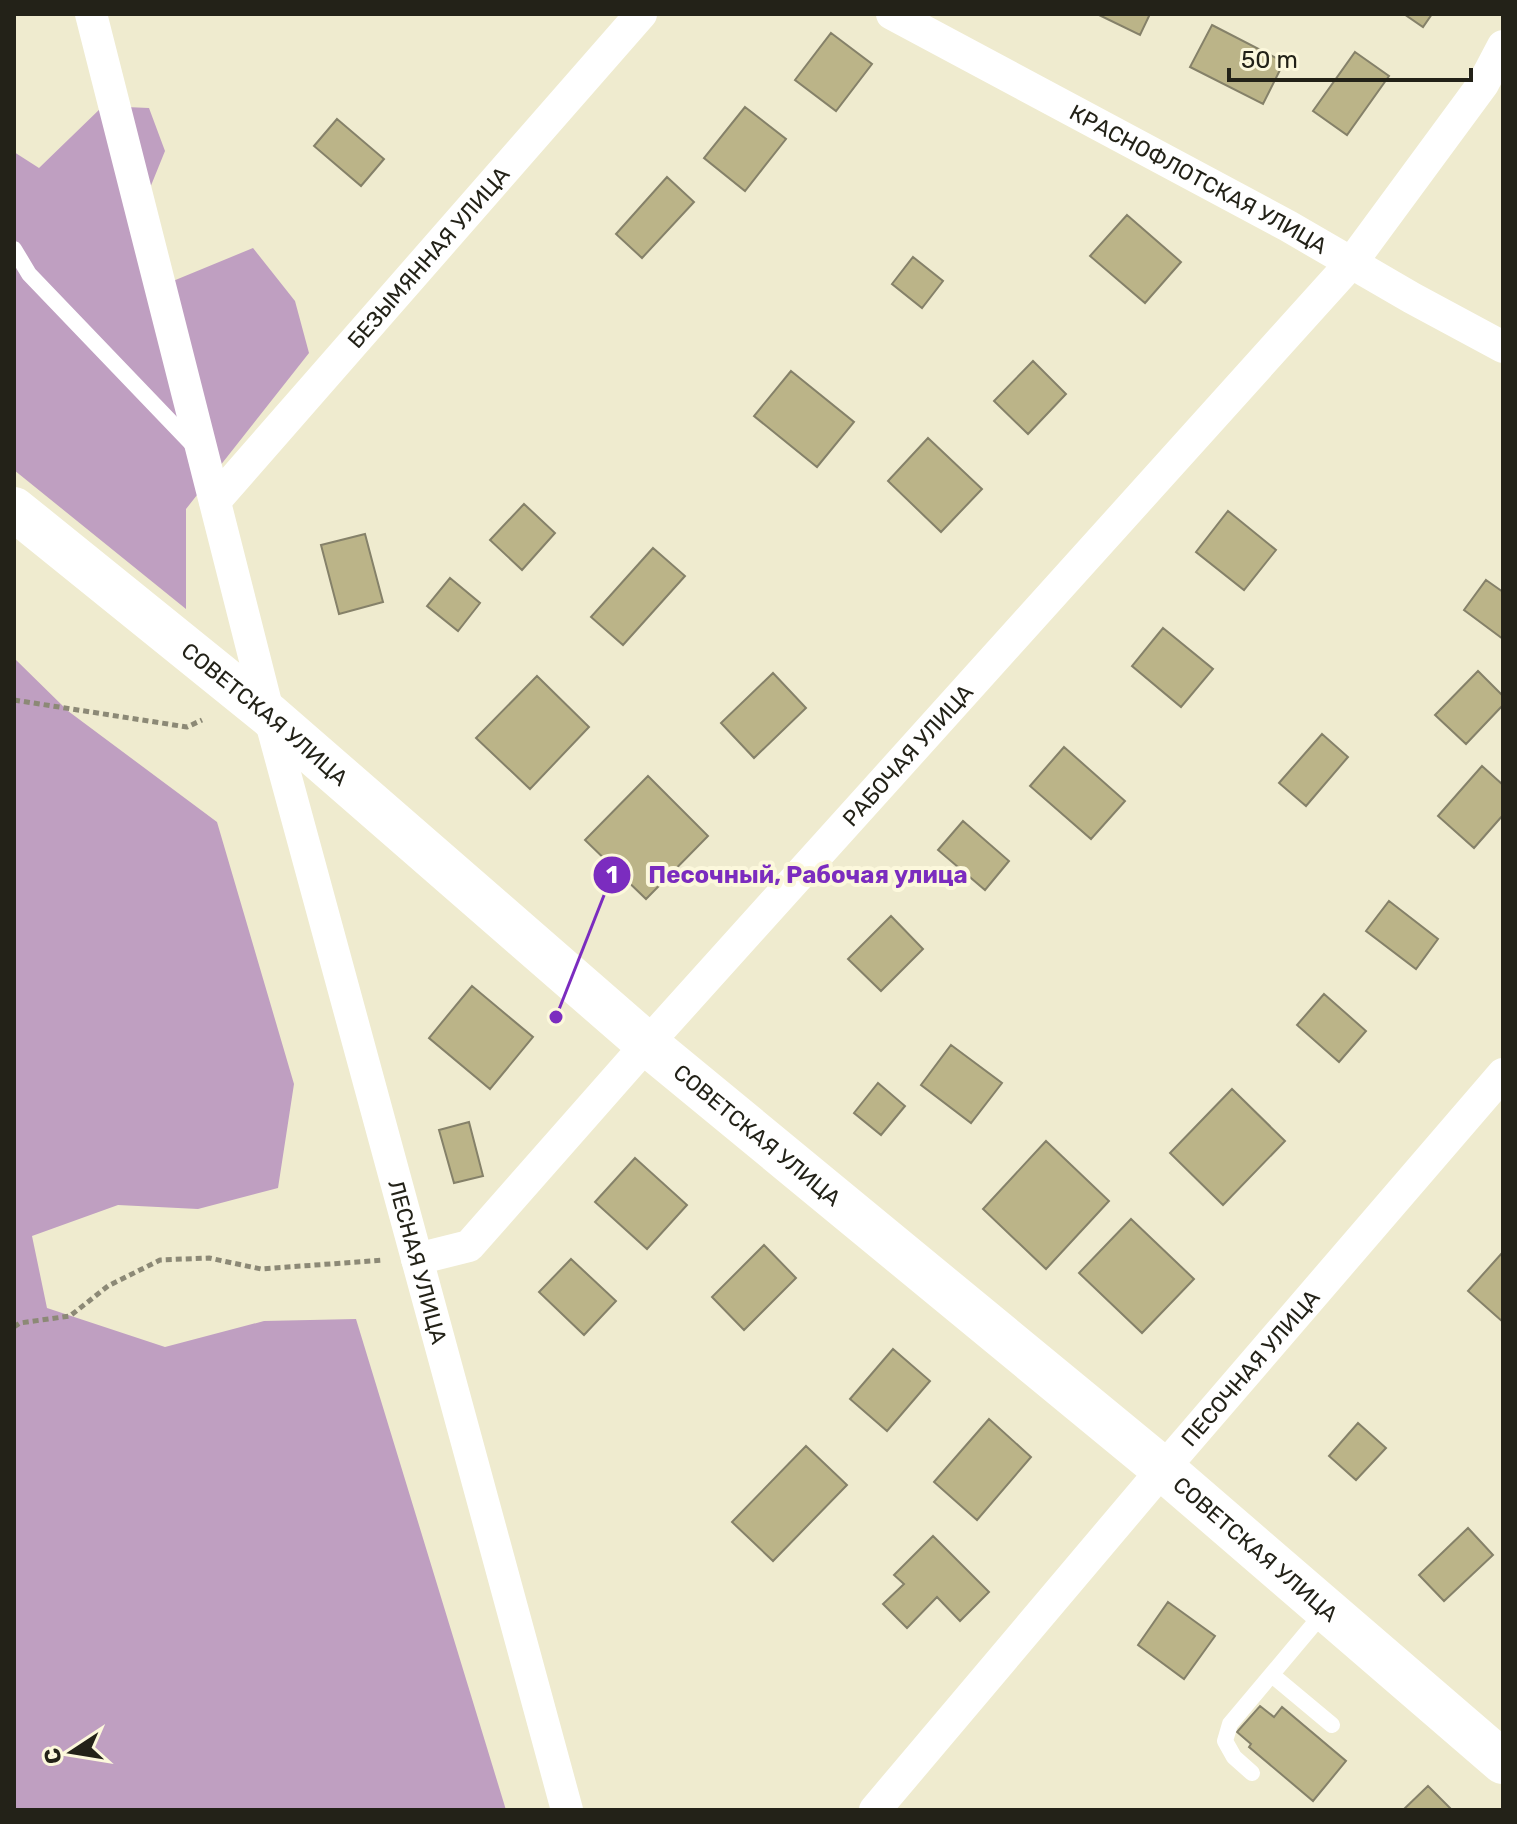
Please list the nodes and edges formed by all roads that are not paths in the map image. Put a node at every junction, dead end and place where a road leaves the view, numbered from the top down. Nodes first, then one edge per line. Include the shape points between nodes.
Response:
1 (91, 14) edge
2 (641, 14) edge
3 (892, 14) edge
4 (1503, 46) edge
5 (14, 249) edge
6 (1352, 262) junction
7 (1503, 347) edge
8 (203, 455) junction
9 (215, 501) junction
10 (14, 509) edge
11 (269, 715) junction
12 (647, 1044) junction
13 (1503, 1074) edge
14 (417, 1259) junction
15 (1163, 1469) junction
16 (1326, 1610) junction
17 (1272, 1675) junction
18 (1332, 1725) dead end
19 (1503, 1762) edge
20 (1252, 1773) dead end
21 (567, 1810) edge
22 (875, 1810) edge

1 - 8 street, ЛЕСНАЯ УЛИЦА
2 - 9 street, БЕЗЫМЯННАЯ УЛИЦА
3 - 6 street, КРАСНОФЛОТСКАЯ УЛИЦА
4 - 6 street, РАБОЧАЯ УЛИЦА via 1483,84
5 - 8 lane via 29,274
6 - 7 street, КРАСНОФЛОТСКАЯ УЛИЦА
6 - 12 street, РАБОЧАЯ УЛИЦА
8 - 9 street, ЛЕСНАЯ УЛИЦА
9 - 11 street, ЛЕСНАЯ УЛИЦА
10 - 11 main road, СОВЕТСКАЯ УЛИЦА
11 - 12 main road, СОВЕТСКАЯ УЛИЦА
11 - 14 street, ЛЕСНАЯ УЛИЦА
12 - 14 street, РАБОЧАЯ УЛИЦА via 469,1246
12 - 15 main road, СОВЕТСКАЯ УЛИЦА
13 - 15 street, ПЕСОЧНАЯ УЛИЦА
14 - 21 street, ЛЕСНАЯ УЛИЦА
15 - 16 main road, СОВЕТСКАЯ УЛИЦА
15 - 22 street, ПЕСОЧНАЯ УЛИЦА
16 - 17 lane
16 - 19 main road, СОВЕТСКАЯ УЛИЦА
17 - 18 lane
17 - 20 lane via 1230,1724 1225,1741

